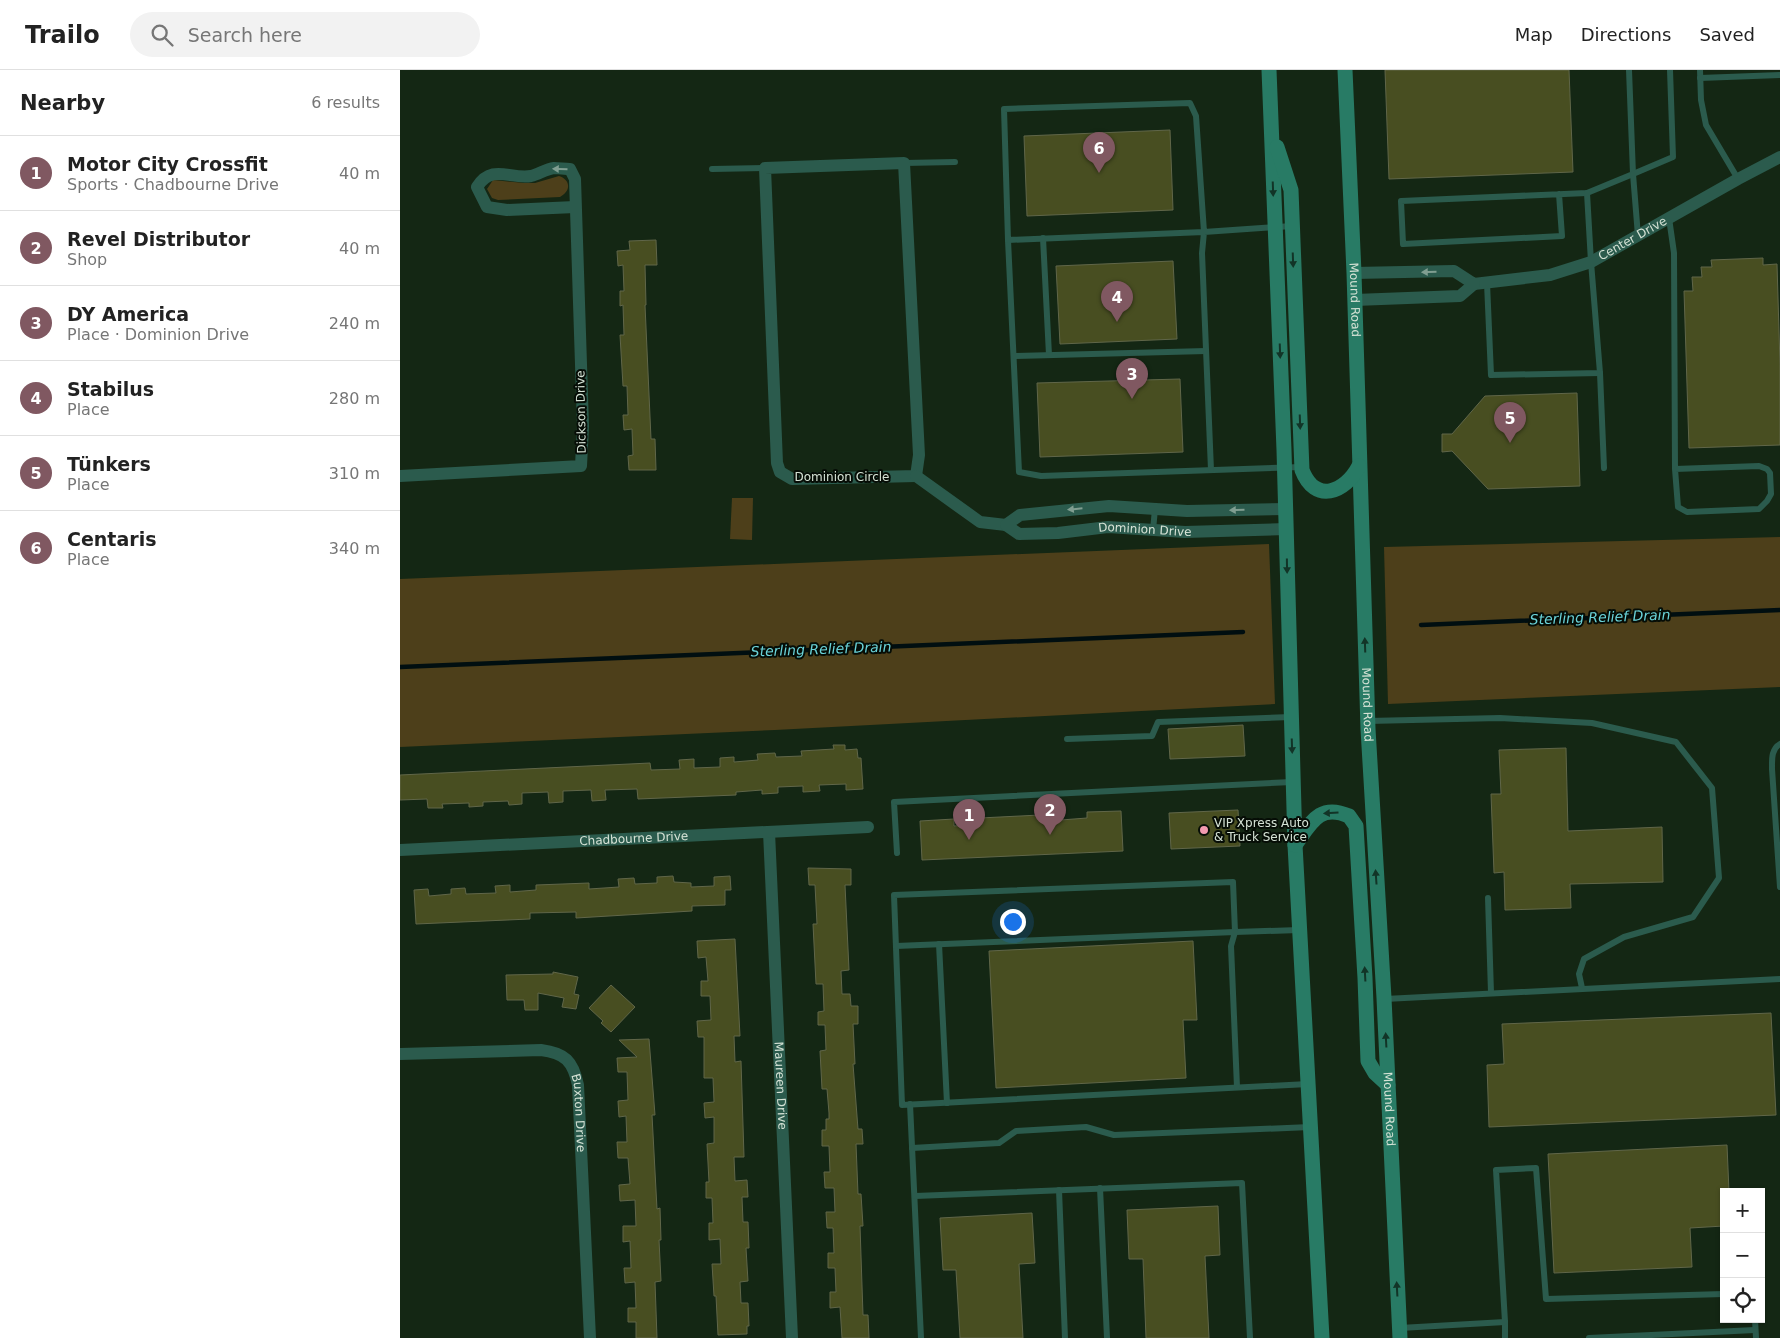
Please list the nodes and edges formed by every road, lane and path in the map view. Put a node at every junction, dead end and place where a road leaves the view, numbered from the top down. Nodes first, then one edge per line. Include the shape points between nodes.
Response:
1 (1269, 70) edge
2 (1345, 70) edge
3 (1629, 70) edge
4 (1670, 70) edge
5 (1700, 70) edge
6 (1780, 75) edge
7 (1700, 78) junction
8 (1271, 126) junction
9 (1780, 157) edge
10 (955, 162) dead end
11 (904, 163) junction
12 (765, 168) junction
13 (712, 169) dead end
14 (1633, 174) junction
15 (1738, 179) junction
16 (1559, 194) junction
17 (1587, 194) junction
18 (575, 207) junction
19 (1669, 218) junction
20 (1292, 226) junction
21 (1275, 227) junction
22 (1204, 232) junction
23 (1638, 236) junction
24 (1043, 238) junction
25 (1008, 240) junction
26 (1591, 262) junction
27 (1354, 273) junction
28 (1474, 284) junction
29 (1488, 284) junction
30 (1355, 300) junction
31 (1206, 351) junction
32 (1049, 355) junction
33 (1014, 356) junction
34 (1600, 373) junction
35 (1359, 466) junction
36 (1285, 467) junction
37 (1302, 467) junction
38 (1604, 468) dead end
39 (1675, 469) junction
40 (1211, 470) junction
41 (400, 476) edge
42 (916, 476) junction
43 (1155, 509) junction
44 (1286, 509) junction
45 (1006, 525) junction
46 (1286, 529) junction
47 (1153, 530) junction
48 (1291, 716) junction
49 (1368, 721) junction
50 (1066, 739) dead end
51 (1780, 744) edge
52 (1293, 782) junction
53 (868, 827) dead end
54 (769, 832) junction
55 (1296, 844) junction
56 (400, 850) edge
57 (897, 853) dead end
58 (1780, 887) edge
59 (1488, 898) dead end
60 (1300, 930) junction
61 (1236, 932) junction
62 (939, 944) junction
63 (896, 946) junction
64 (1780, 979) edge
65 (1582, 988) junction
66 (1492, 993) junction
67 (1384, 999) junction
68 (400, 1054) edge
69 (1308, 1084) junction
70 (1388, 1085) junction
71 (1237, 1087) junction
72 (947, 1102) junction
73 (910, 1104) junction
74 (1311, 1126) junction
75 (912, 1148) junction
76 (1100, 1188) junction
77 (1059, 1190) junction
78 (915, 1196) junction
79 (1720, 1294) edge
80 (1504, 1322) junction
81 (1755, 1323) edge
82 (1755, 1330) junction
83 (1399, 1333) edge
84 (590, 1338) edge
85 (792, 1338) edge
86 (921, 1338) edge
87 (1065, 1338) edge
88 (1107, 1338) edge
89 (1250, 1338) edge
90 (1322, 1338) edge
91 (1505, 1338) edge
92 (1589, 1338) edge
93 (1756, 1338) edge

1 - 8 main road
2 - 27 main road, Mound Road
3 - 14 lane
4 - 14 lane via 1674,157
5 - 7 lane
6 - 7 lane
7 - 15 lane via 1706,124
8 - 20 main road via 1291,190
8 -> 21 main road
9 - 15 street, Center Drive
10 - 11 lane
11 - 12 street
11 - 42 street via 919,455
12 - 13 lane
12 - 42 street, Dominion Circle via 780,472 792,479
14 - 17 lane
14 - 23 lane
15 - 19 street, Center Drive
16 - 16 lane via 1401,201 1403,244 1562,236
16 - 17 lane
17 - 26 lane
18 -> 18 street, Dickson Drive via 575,179 570,169 553,168 530,176 493,175 483,178 478,187 487,207 507,210
18 - 41 street, Dickson Drive via 583,426 581,466
19 - 23 street, Center Drive
19 - 39 lane via 1674,253
20 - 21 lane
20 -> 37 main road
21 - 22 lane
21 -> 36 main road
22 - 24 lane
22 - 25 lane via 1196,116 1190,103 1004,109
22 - 31 lane
23 - 26 street, Center Drive
24 - 25 lane
24 - 32 lane
25 - 33 lane
26 - 29 street, Center Drive via 1550,275
26 - 34 lane
28 -> 27 street via 1454,271
27 - 30 main road, Mound Road
28 - 29 street, Center Drive
28 - 30 street via 1460,296
29 - 34 lane via 1492,375
30 - 35 main road, Mound Road
31 - 32 lane
31 - 40 lane
32 - 33 lane
33 - 40 lane via 1019,472 1041,476
34 - 38 lane
35 - 37 main road via 1350,481 1330,491 1310,484
49 -> 35 main road, Mound Road
36 - 37 lane
36 - 40 lane
36 - 44 main road
39 - 39 lane via 1759,466 1770,474 1771,494 1758,509 1686,512 1678,507
42 - 45 street, Dominion Drive via 980,522
44 -> 43 street, Dominion Drive
43 -> 45 street, Dominion Drive via 1109,506 1020,515
43 - 47 lane
44 - 46 main road
45 - 47 street, Dominion Drive via 1019,534 1108,527
46 - 47 street, Dominion Drive
46 -> 48 main road
48 - 50 lane via 1158,722 1152,736
48 -> 52 main road
49 - 65 lane via 1500,718 1592,723 1676,742 1712,788 1719,878 1693,917 1624,938 1584,959 1579,974
67 -> 49 main road, Mound Road
51 - 58 lane via 1773,751 1772,769
52 - 55 main road
52 - 57 lane via 894,802
53 - 54 street, Chadbourne Drive
54 - 56 street, Chadbourne Drive
54 - 85 street, Maureen Drive
55 - 60 main road
70 -> 55 main road via 1368,1061 1356,826 1349,816 1330,811 1320,814
59 - 66 lane
60 - 61 lane
60 - 69 main road
61 - 62 lane
61 - 63 lane via 1233,882 894,895
61 - 71 lane via 1231,946
62 - 63 lane
62 - 72 lane
63 - 73 lane via 902,1105
64 - 65 lane
65 - 66 lane
66 - 67 lane
70 -> 67 main road, Mound Road
68 - 84 street, Buxton Drive via 542,1050 565,1057 572,1066 578,1085
69 - 71 lane
69 - 74 main road
83 -> 70 main road, Mound Road
71 - 72 lane
72 - 73 lane
73 - 75 lane
74 - 75 lane via 1114,1135 1086,1127 1016,1131 999,1144
74 - 90 main road
75 - 78 lane
76 - 77 lane
76 - 88 lane
76 - 89 lane via 1242,1183
77 - 78 lane
77 - 87 lane
78 - 86 lane
79 - 80 lane via 1546,1299 1536,1168 1496,1170
80 - 83 lane
80 - 91 lane
81 - 82 lane
82 - 92 lane
82 - 93 lane

